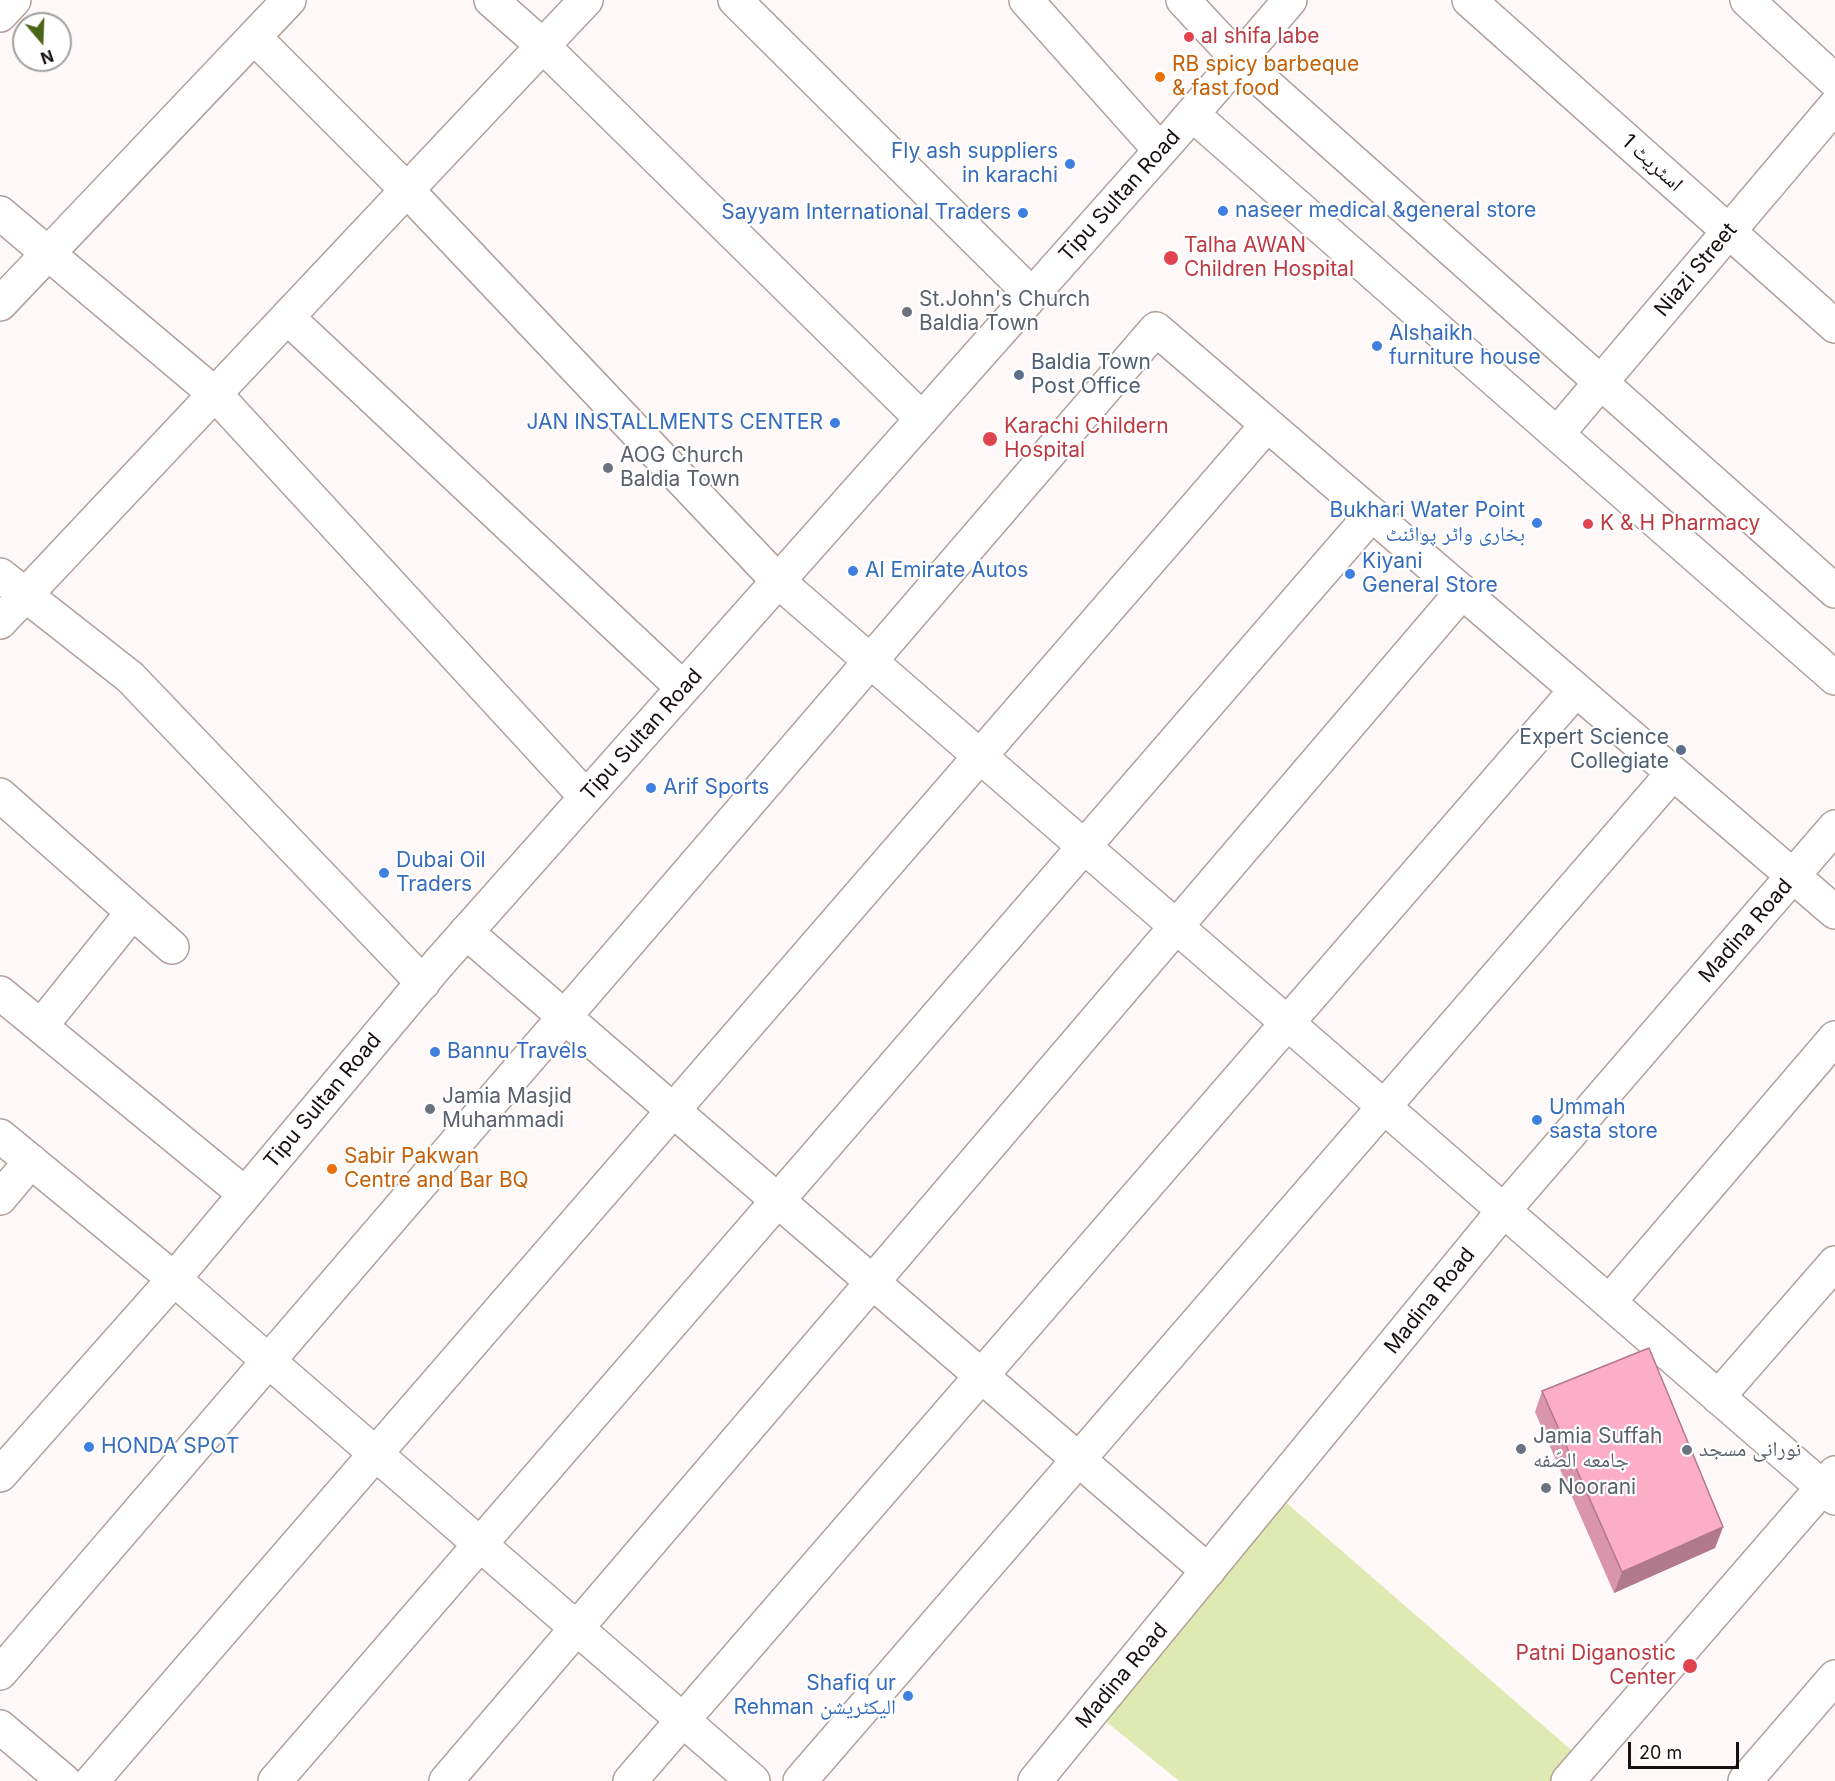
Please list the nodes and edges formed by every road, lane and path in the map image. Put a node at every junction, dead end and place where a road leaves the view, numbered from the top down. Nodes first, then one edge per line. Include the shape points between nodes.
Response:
1 (14, 0) edge
2 (491, 0) edge
3 (586, 0) edge
4 (735, 0) edge
5 (1026, 0) edge
6 (1183, 0) edge
7 (1290, 0) edge
8 (1469, 0) edge
9 (1747, 0) edge
10 (281, 3) edge
11 (0, 15) edge
12 (254, 37) junction
13 (543, 46) junction
14 (1239, 60) junction
15 (1835, 81) edge
16 (1835, 106) edge
17 (1192, 114) junction
18 (1160, 150) junction
19 (407, 190) junction
20 (0, 213) edge
21 (1729, 231) junction
22 (49, 253) junction
23 (1032, 295) junction
24 (0, 304) edge
25 (287, 317) junction
26 (1835, 326) edge
27 (1600, 383) junction
28 (215, 394) junction
29 (922, 419) junction
30 (1267, 425) junction
31 (1557, 434) junction
32 (1372, 514) junction
33 (0, 575) edge
34 (778, 581) junction
35 (1835, 591) edge
36 (1462, 592) junction
37 (27, 594) junction
38 (0, 622) edge
39 (871, 661) junction
40 (1835, 678) edge
41 (683, 688) junction
42 (1576, 690) junction
43 (980, 756) junction
44 (1673, 773) junction
45 (0, 795) edge
46 (586, 797) junction
47 (1835, 827) edge
48 (1084, 846) junction
49 (1793, 876) junction
50 (1835, 912) edge
51 (132, 913) junction
52 (1177, 926) junction
53 (466, 932) junction
54 (171, 947) dead end
55 (423, 983) junction
56 (0, 993) edge
57 (564, 1017) junction
58 (1287, 1023) junction
59 (41, 1026) junction
60 (1835, 1038) edge
61 (1384, 1107) junction
62 (673, 1110) junction
63 (0, 1136) edge
64 (31, 1161) junction
65 (245, 1194) junction
66 (0, 1198) edge
67 (778, 1200) junction
68 (1504, 1210) junction
69 (1835, 1263) edge
70 (174, 1279) junction
71 (873, 1282) junction
72 (1609, 1302) junction
73 (268, 1360) junction
74 (982, 1375) junction
75 (1718, 1396) junction
76 (376, 1453) junction
77 (1079, 1459) junction
78 (0, 1475) edge
79 (1831, 1486) edge
80 (480, 1544) junction
81 (1209, 1571) junction
82 (577, 1628) junction
83 (0, 1673) edge
84 (1835, 1677) edge
85 (683, 1720) junction
86 (0, 1727) edge
87 (64, 1781) edge
88 (92, 1781) edge
89 (275, 1781) edge
90 (446, 1781) edge
91 (630, 1781) edge
92 (753, 1781) edge
93 (800, 1781) edge
94 (1035, 1781) edge
95 (1568, 1781) edge
96 (1745, 1781) edge

1 - 11 street
2 - 13 street
3 - 13 street
4 - 23 street
5 - 18 street
6 - 14 street
7 - 14 street, Tipu Sultan Road
8 - 21 street, اسٹریٹ 1
9 - 15 street
10 - 12 street
12 - 19 street
12 - 22 street
13 - 19 street
13 - 29 street
14 - 17 street, Tipu Sultan Road
14 - 27 street
16 - 21 street, Niazi Street
17 - 18 street, Tipu Sultan Road
17 - 31 street
18 - 23 street, Tipu Sultan Road
19 - 25 street
19 - 34 street
20 - 22 street
21 - 26 street, اسٹریٹ 1
21 - 27 street, Niazi Street
22 - 24 street
22 - 28 street
23 - 29 street, Tipu Sultan Road
25 - 28 street
25 - 41 street
27 - 31 street, Niazi Street
27 - 35 street
28 - 37 street
28 - 46 street
29 - 34 street, Tipu Sultan Road
30 - 32 street
30 - 39 street via 1156,330
30 - 43 street
31 - 40 street
32 - 36 street
32 - 48 street
33 - 37 street
34 - 39 street
34 - 41 street, Tipu Sultan Road
36 - 42 street
36 - 52 street
37 - 38 street
37 - 55 street via 130,677
39 - 43 street
39 - 57 street
41 - 46 street, Tipu Sultan Road
42 - 44 street
42 - 58 street
43 - 48 street
43 - 62 street
44 - 49 street
44 - 61 street
45 - 51 street
46 - 53 street, Tipu Sultan Road
47 - 49 street, Madina Road
48 - 52 street
48 - 67 street
49 - 50 street
49 - 68 street, Madina Road
51 - 54 street
51 - 59 street
52 - 58 street
52 - 71 street
53 - 55 street, Tipu Sultan Road
53 - 57 street
55 - 65 street, Tipu Sultan Road
56 - 59 street
57 - 62 street
57 - 73 street
58 - 61 street
58 - 74 street
59 - 65 street
60 - 72 street
61 - 68 street
61 - 77 street
62 - 67 street
62 - 76 street
63 - 64 street
64 - 66 street
64 - 70 street
65 - 70 street, Tipu Sultan Road
67 - 71 street
67 - 80 street
68 - 72 street
68 - 81 street, Madina Road
69 - 75 street
70 - 73 street
70 - 78 street, Tipu Sultan Road
71 - 74 street
71 - 82 street
72 - 75 street
73 - 76 street
73 - 83 street
74 - 77 street
74 - 85 street
75 - 79 street
76 - 80 street
76 - 88 street
77 - 81 street
77 - 93 street
79 - 95 street
80 - 82 street
80 - 89 street
81 - 94 street, Madina Road
82 - 85 street
82 - 90 street
84 - 96 street
85 - 91 street
85 - 92 street
86 - 87 street

